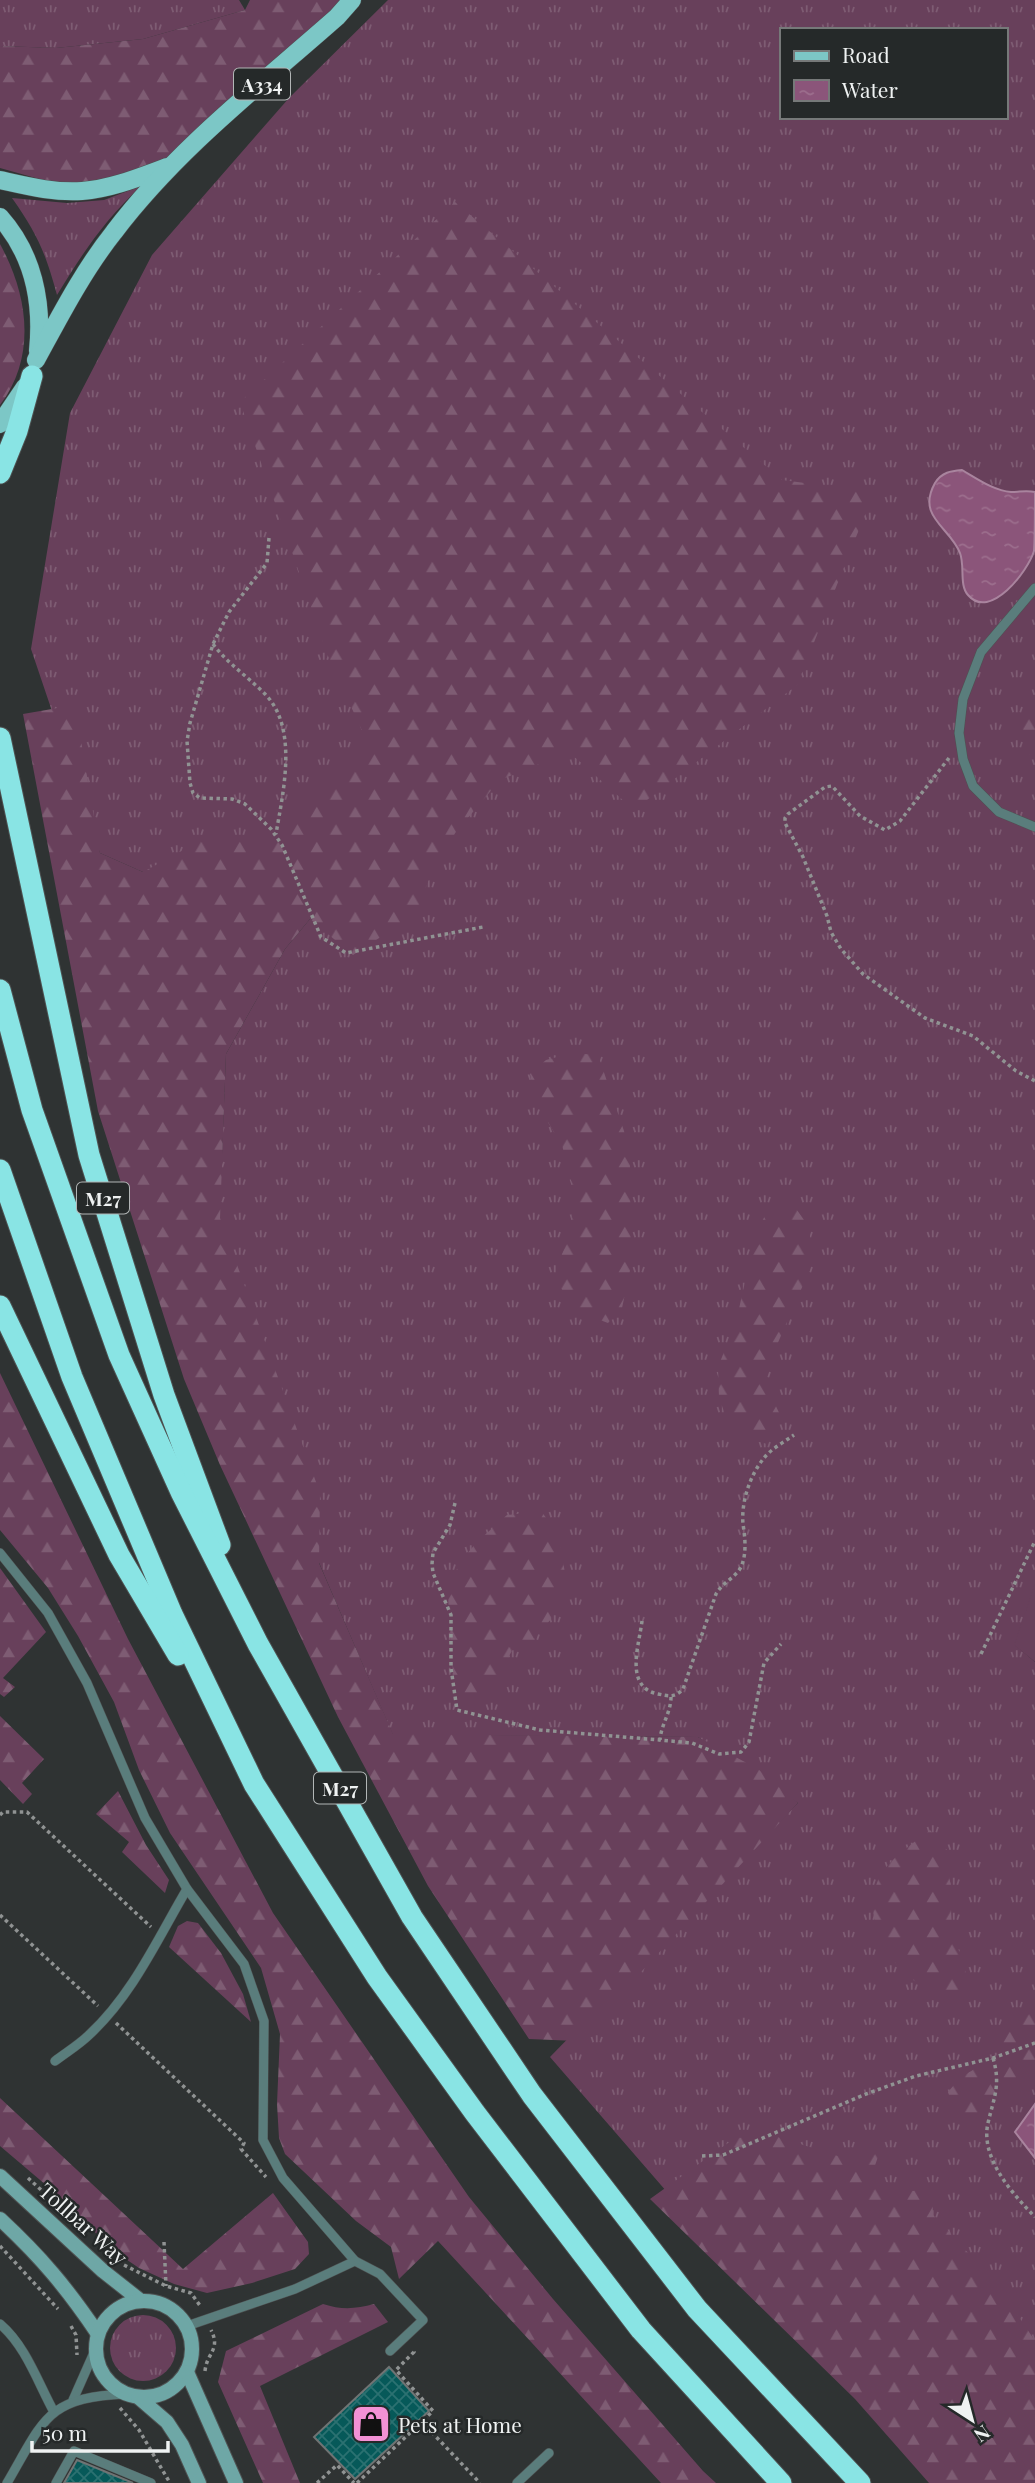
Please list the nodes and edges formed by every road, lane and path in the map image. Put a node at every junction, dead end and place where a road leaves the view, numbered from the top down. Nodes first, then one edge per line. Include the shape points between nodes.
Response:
1 (352, 0) edge
2 (170, 166) junction
3 (0, 180) edge
4 (0, 217) edge
5 (34, 368) junction
6 (0, 424) edge
7 (0, 473) edge
8 (268, 538) dead end
9 (1035, 588) edge
10 (213, 644) junction
11 (0, 738) edge
12 (961, 743) junction
13 (1035, 827) edge
14 (276, 835) junction
15 (483, 927) dead end
16 (0, 990) edge
17 (1035, 1081) edge
18 (0, 1170) edge
19 (0, 1306) edge
20 (793, 1435) dead end
21 (455, 1503) dead end
22 (1035, 1541) edge
23 (0, 1553) edge
24 (642, 1621) dead end
25 (258, 1644) junction
26 (781, 1644) dead end
27 (981, 1654) dead end
28 (671, 1697) junction
29 (660, 1740) junction
30 (254, 1784) junction
31 (1, 1812) edge
32 (187, 1889) junction
33 (0, 1915) edge
34 (160, 1936) junction
35 (107, 2015) junction
36 (1035, 2043) edge
37 (993, 2058) junction
38 (55, 2061) dead end
39 (702, 2156) dead end
40 (0, 2176) edge
41 (283, 2178) junction
42 (1035, 2217) edge
43 (0, 2219) edge
44 (164, 2242) dead end
45 (355, 2261) junction
46 (166, 2286) dead end
47 (66, 2288) junction
48 (141, 2301) junction
49 (52, 2302) dead end
50 (0, 2324) edge
51 (187, 2326) junction
52 (403, 2340) junction
53 (97, 2341) junction
54 (390, 2351) dead end
55 (187, 2372) junction
56 (132, 2395) junction
57 (72, 2400) junction
58 (54, 2412) junction
59 (422, 2422) junction
60 (549, 2453) dead end
61 (7, 2483) edge
62 (56, 2483) edge
63 (151, 2483) edge
64 (199, 2483) edge
65 (236, 2483) edge
66 (317, 2483) edge
67 (355, 2483) edge
68 (480, 2483) edge
69 (517, 2483) edge
70 (782, 2483) edge
71 (860, 2483) edge

1 - 2 main road, A334
2 - 3 main road, A334 via 82,191
2 - 5 main road, A334 via 94,259
4 - 5 main road via 20,245 36,288 39,310
5 - 6 main road
5 - 7 highway
8 - 10 path via 267,563 229,612
9 - 12 lane via 981,652 963,699
10 - 14 path via 265,694 278,713 286,764
10 - 14 path via 187,741 193,793 245,804
11 - 25 highway, M27 via 89,1155 164,1395
12 - 13 lane via 973,786 999,812
12 - 17 path via 892,827 885,830 860,816 832,786 788,814 785,823 831,932 863,974 925,1018 973,1036
14 - 15 path via 321,937 346,953
16 - 25 highway, M27 via 32,1110 120,1355 181,1492
18 - 30 highway via 72,1377 172,1614
19 - 30 highway via 119,1555
20 - 28 path via 763,1459 752,1479 744,1498 741,1568 720,1586 683,1689
21 - 29 path via 432,1564 450,1615 457,1710 540,1730
22 - 27 path
23 - 32 lane via 48,1613 82,1673 145,1818
24 - 28 path via 635,1671 638,1680 651,1693
25 - 71 highway, M27 via 412,1917 532,2095 697,2309
26 - 29 path via 764,1663 748,1742 741,1752 719,1754 692,1743
28 - 29 path
30 - 70 highway via 377,1977 475,2113 641,2330
31 - 34 path via 27,1812
32 - 34 lane
32 - 41 lane via 244,1964 264,2021 263,2140
33 - 35 path
34 - 35 lane
35 - 38 lane via 90,2035
35 - 41 path via 244,2143 241,2148 270,2181
36 - 37 path
37 - 39 path via 916,2076 723,2155
37 - 42 path via 998,2089 987,2145 1001,2176
40 - 48 main road, Tollbar Way
41 - 45 lane
43 - 47 main road
44 - 46 path
45 - 51 lane via 295,2289
45 - 52 lane via 380,2274 423,2320
47 - 49 path
47 - 53 main road
48 - 51 main road via 168,2306
48 - 53 main road via 127,2304 104,2321
50 - 58 lane via 21,2349
51 - 55 main road via 192,2341
52 - 54 lane
52 - 59 path via 414,2352 396,2370 433,2411
53 - 56 main road via 101,2371
53 - 57 lane
55 - 56 main road via 166,2392 152,2397
55 - 65 main road
56 - 57 lane
56 - 64 main road via 167,2422
57 - 58 lane
58 - 61 lane
59 - 67 path
59 - 68 path
60 - 69 lane
62 - 63 lane via 75,2451
66 - 67 path via 337,2465

